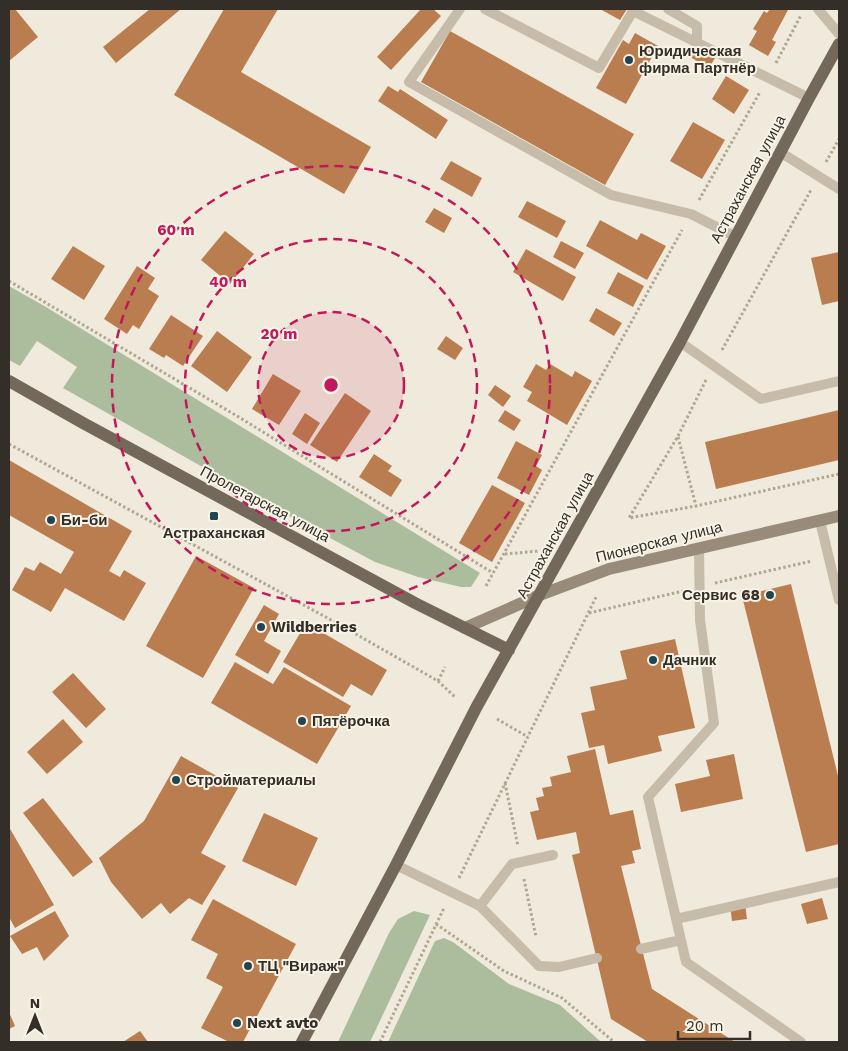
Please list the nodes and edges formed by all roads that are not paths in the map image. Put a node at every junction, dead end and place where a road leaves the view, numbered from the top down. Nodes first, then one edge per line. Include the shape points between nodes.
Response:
1 (460, 9) edge
2 (485, 9) edge
3 (668, 9) edge
4 (818, 9) edge
5 (839, 34) edge
6 (698, 43) junction
7 (839, 44) edge
8 (809, 98) junction
9 (780, 152) junction
10 (839, 189) edge
11 (736, 237) junction
12 (680, 342) junction
13 (9, 381) edge
14 (839, 381) edge
15 (839, 516) edge
16 (820, 521) junction
17 (699, 549) junction
18 (540, 595) junction
19 (839, 600) edge
20 (465, 628) junction
21 (509, 650) junction
22 (553, 855) dead end
23 (396, 865) junction
24 (839, 882) edge
25 (480, 906) junction
26 (676, 919) junction
27 (681, 940) junction
28 (641, 949) dead end
29 (597, 958) dead end
30 (302, 1042) edge
31 (801, 1042) edge

1 - 11 lane via 408,82 610,195 691,214
2 - 6 lane via 599,68 633,11
3 - 6 lane via 697,26
4 - 5 lane
6 - 8 lane
7 - 8 main road, Астраханская улица
8 - 9 main road, Астраханская улица
9 - 10 lane
9 - 11 main road, Астраханская улица
11 - 12 main road, Астраханская улица
12 - 14 lane via 762,399
12 - 18 main road, Астраханская улица
13 - 20 main road, Пролетарская улица
15 - 16 main road, Пионерская улица
16 - 17 main road, Пионерская улица
16 - 19 lane
17 - 18 main road, Пионерская улица via 609,569
17 - 26 lane via 700,620 714,723 648,797
18 - 20 main road, Пионерская улица
18 - 21 main road, Астраханская улица
20 - 21 main road, Пролетарская улица
21 - 23 main road, Астраханская улица
22 - 25 lane via 512,864
23 - 25 lane
23 - 30 main road, Астраханская улица
24 - 26 lane
25 - 29 lane via 539,966 559,967
26 - 27 lane
27 - 28 lane
27 - 31 lane via 686,962

